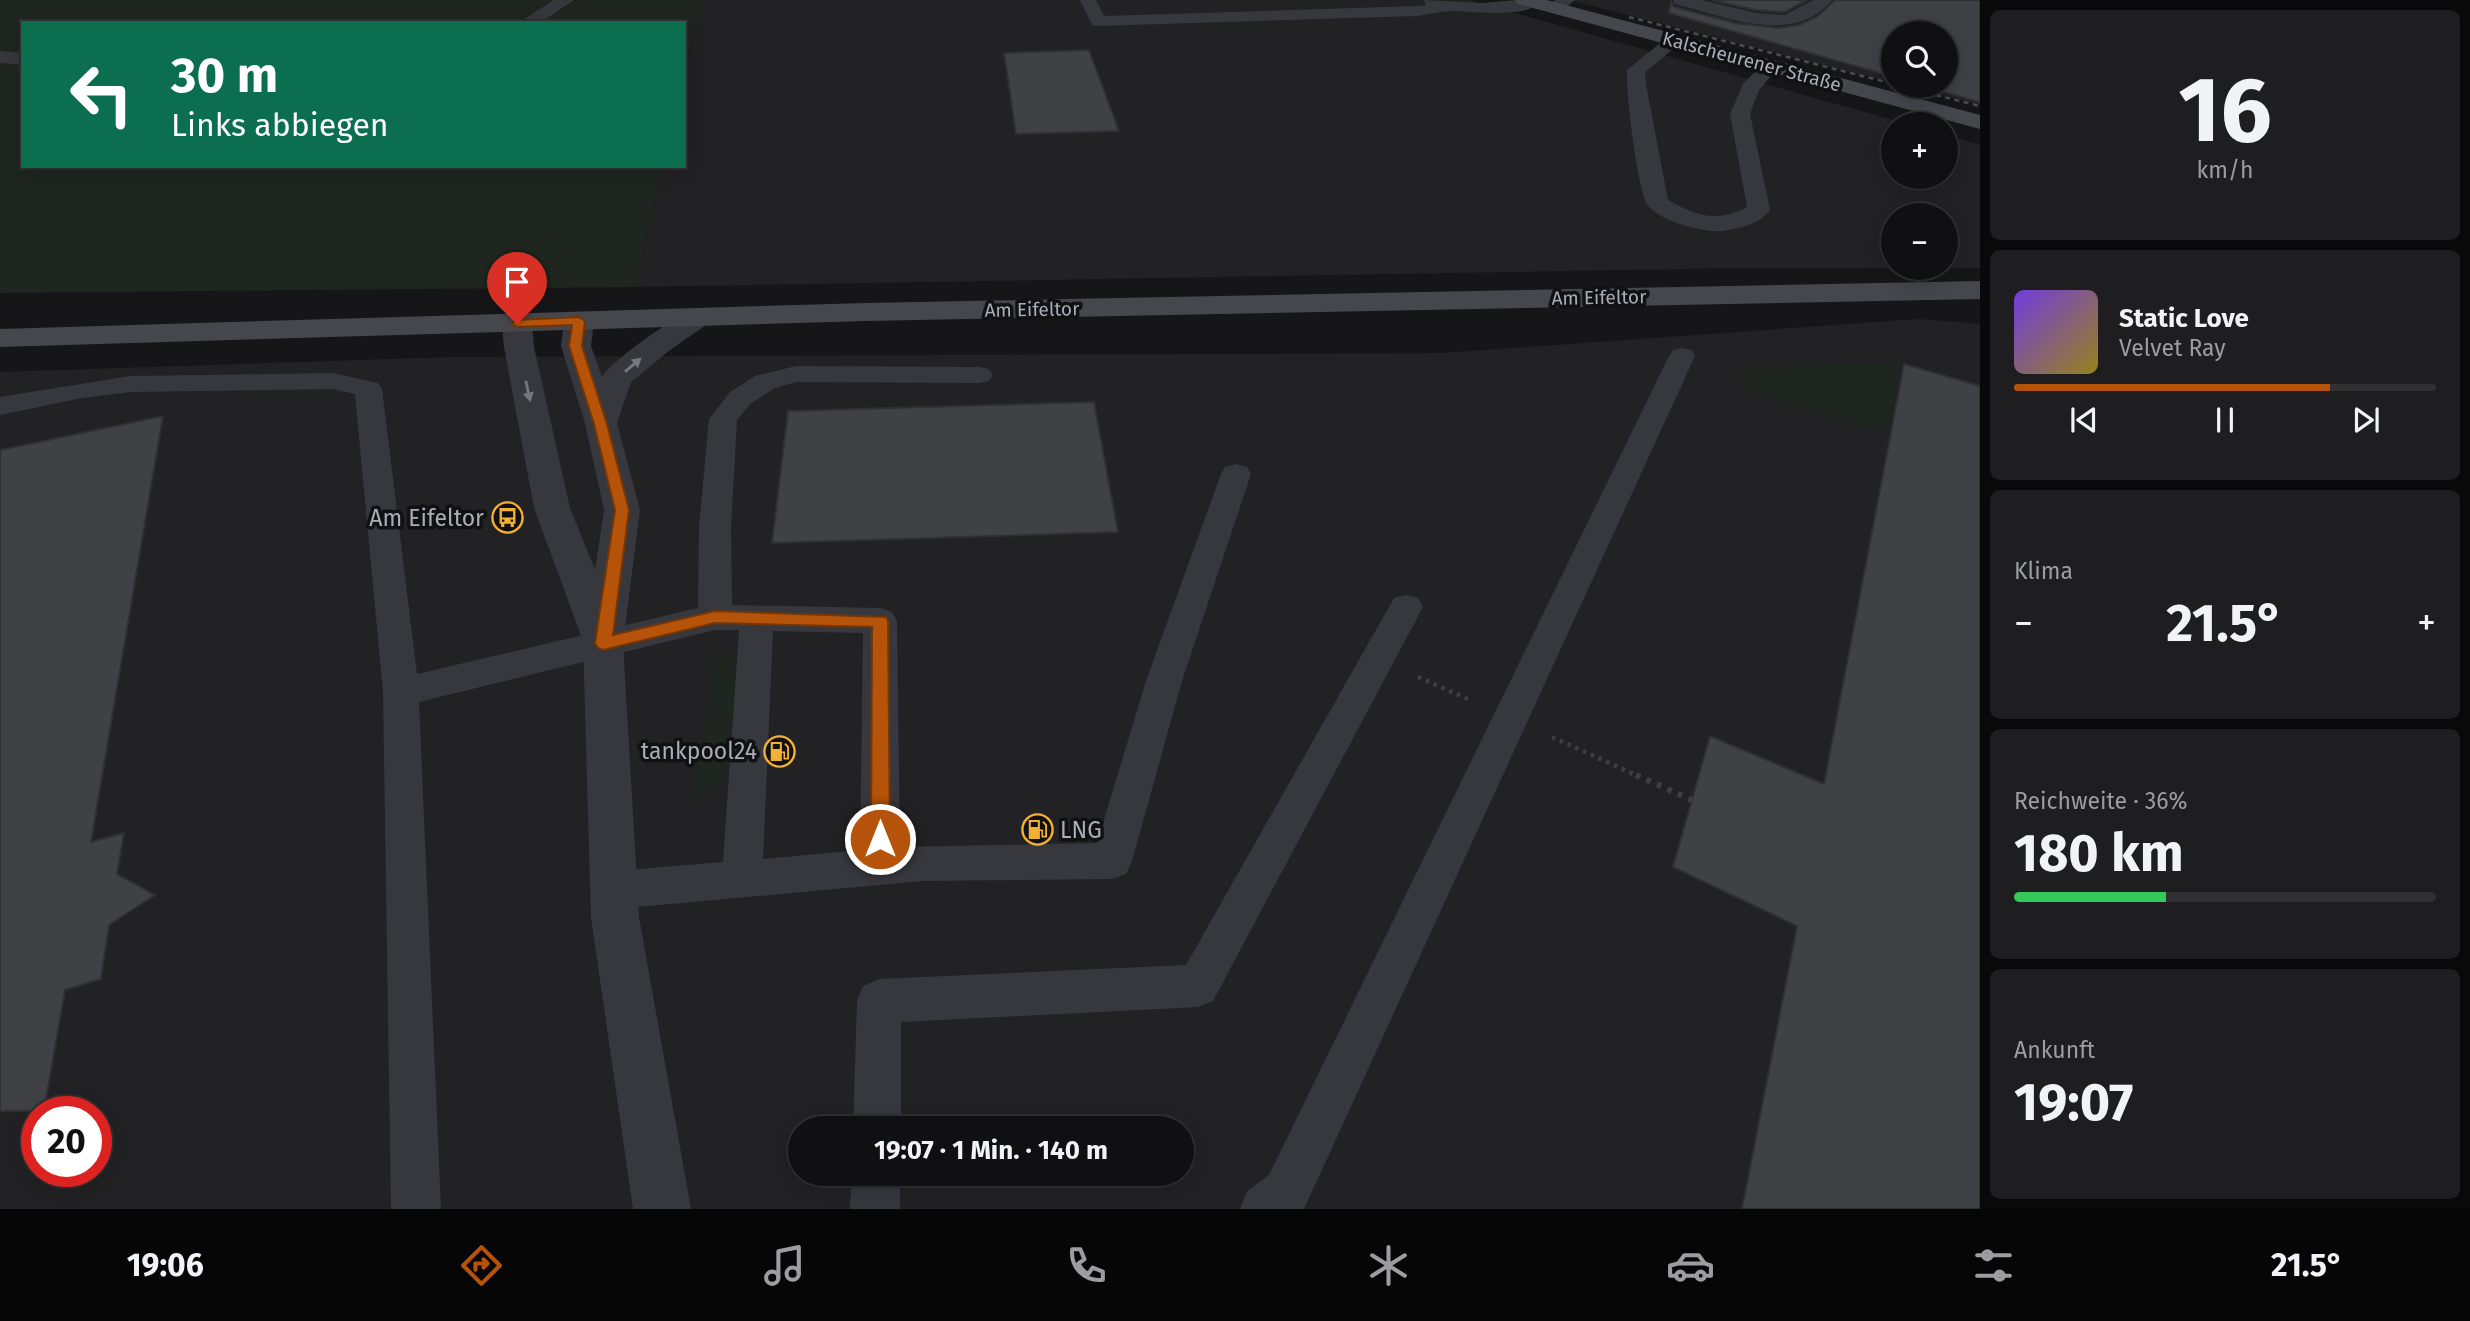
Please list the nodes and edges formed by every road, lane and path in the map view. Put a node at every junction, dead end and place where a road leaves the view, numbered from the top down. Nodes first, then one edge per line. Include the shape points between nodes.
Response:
1 (566, 0) edge
2 (1088, 0) edge
3 (1429, 0) edge
4 (1681, 0) edge
5 (1825, 0) edge
6 (1545, 3) edge
7 (1452, 6) junction
8 (530, 21) edge
9 (1675, 40) junction
10 (0, 57) edge
11 (21, 59) edge
12 (1771, 66) junction
13 (1980, 122) edge
14 (1980, 289) edge
15 (699, 317) junction
16 (579, 321) junction
17 (517, 324) junction
18 (0, 338) edge
19 (1682, 356) dead end
20 (979, 375) dead end
21 (0, 406) edge
22 (600, 424) junction
23 (1236, 474) dead end
24 (1406, 607) dead end
25 (715, 617) junction
26 (757, 618) junction
27 (603, 643) junction
28 (401, 692) junction
29 (880, 866) junction
30 (742, 879) junction
31 (615, 890) junction
32 (877, 1116) edge
33 (876, 1186) edge
34 (416, 1209) edge
35 (662, 1209) edge
36 (875, 1209) edge
37 (1265, 1209) edge

1 - 8 lane
2 - 7 lane via 1098,21 1417,11
3 - 7 lane
4 - 5 lane via 1782,20 1796,18
6 - 7 lane via 1489,10
6 - 9 main road, Kalscheurener Straße
9 - 12 main road, Kalscheurener Straße
9 - 12 lane via 1636,70 1636,84 1658,203 1704,224 1729,225 1759,210 1740,114 1750,88
10 - 11 lane
12 - 13 main road, Kalscheurener Straße
14 - 15 main road, Am Eifeltor
15 - 16 main road, Am Eifeltor
22 -> 15 street via 617,378
16 - 17 main road, Am Eifeltor
16 - 22 street via 576,346
17 - 18 main road, Am Eifeltor
17 -> 27 street via 552,508
19 - 37 lane via 1286,1192
20 - 25 lane via 796,374 765,382 740,398 723,419 715,527
21 - 28 lane via 130,384 333,380 368,389
22 - 27 street via 622,510
23 - 29 lane via 1164,681 1112,861
24 - 32 lane via 1198,986 879,1001
25 - 26 lane
25 - 27 lane
26 - 29 lane via 880,621
26 - 30 lane
27 - 28 lane
27 - 31 street
28 - 34 lane
29 - 30 lane
30 - 31 lane
31 - 35 street via 615,917
33 - 36 lane

